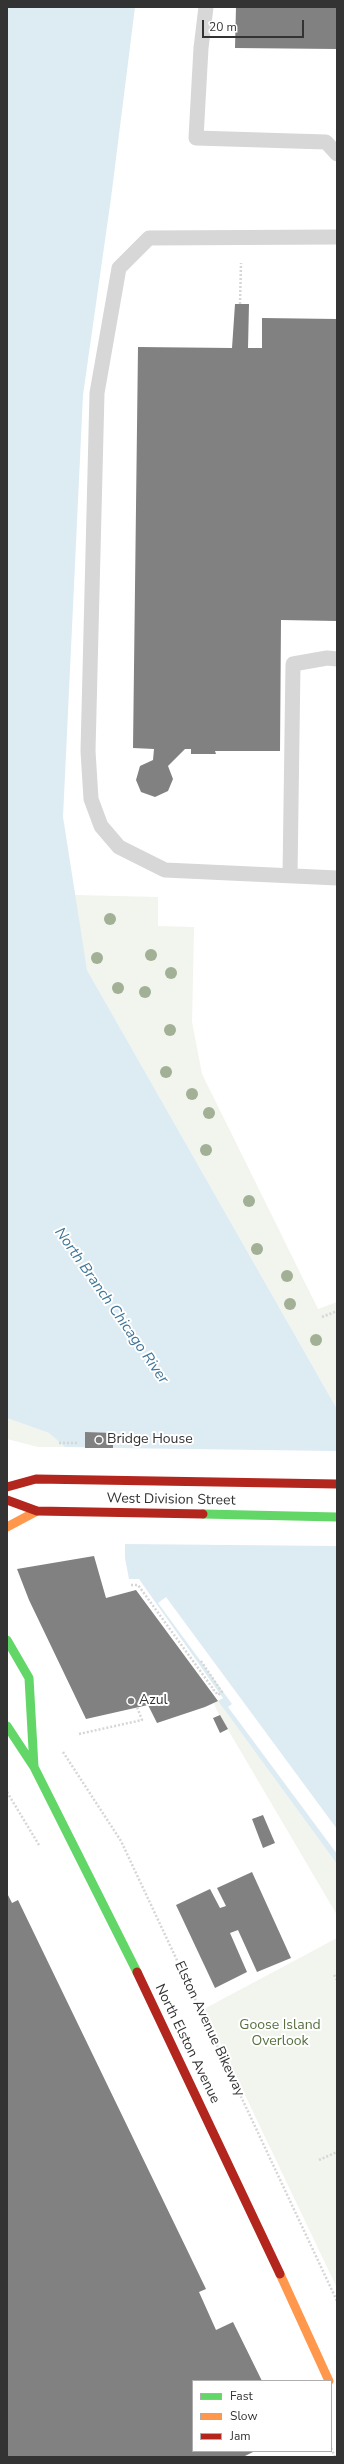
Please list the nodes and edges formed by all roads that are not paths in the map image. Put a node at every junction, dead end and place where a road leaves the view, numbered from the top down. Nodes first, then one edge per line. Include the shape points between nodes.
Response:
1 (206, 7) edge
2 (337, 154) edge
3 (337, 237) edge
4 (337, 659) edge
5 (290, 876) junction
6 (337, 878) edge
7 (337, 1484) edge
8 (7, 1487) edge
9 (7, 1500) edge
10 (37, 1511) junction
11 (337, 1517) edge
12 (7, 1527) edge
13 (7, 1640) edge
14 (7, 1726) edge
15 (34, 1767) junction
16 (329, 2380) edge

1 - 2 lane via 196,138 326,142
3 - 5 lane via 149,238 119,268 97,393 88,751 90,800 101,826 119,847 165,870
4 - 5 lane via 327,658 293,664
5 - 6 lane
7 - 8 main road, West Division Street via 112,1478 36,1479
9 - 10 main road, West Division Street
10 - 11 main road, West Division Street
10 - 12 main road
13 - 15 main road via 29,1678
14 - 15 main road, North Elston Avenue
15 - 16 main road, North Elston Avenue via 141,1979

